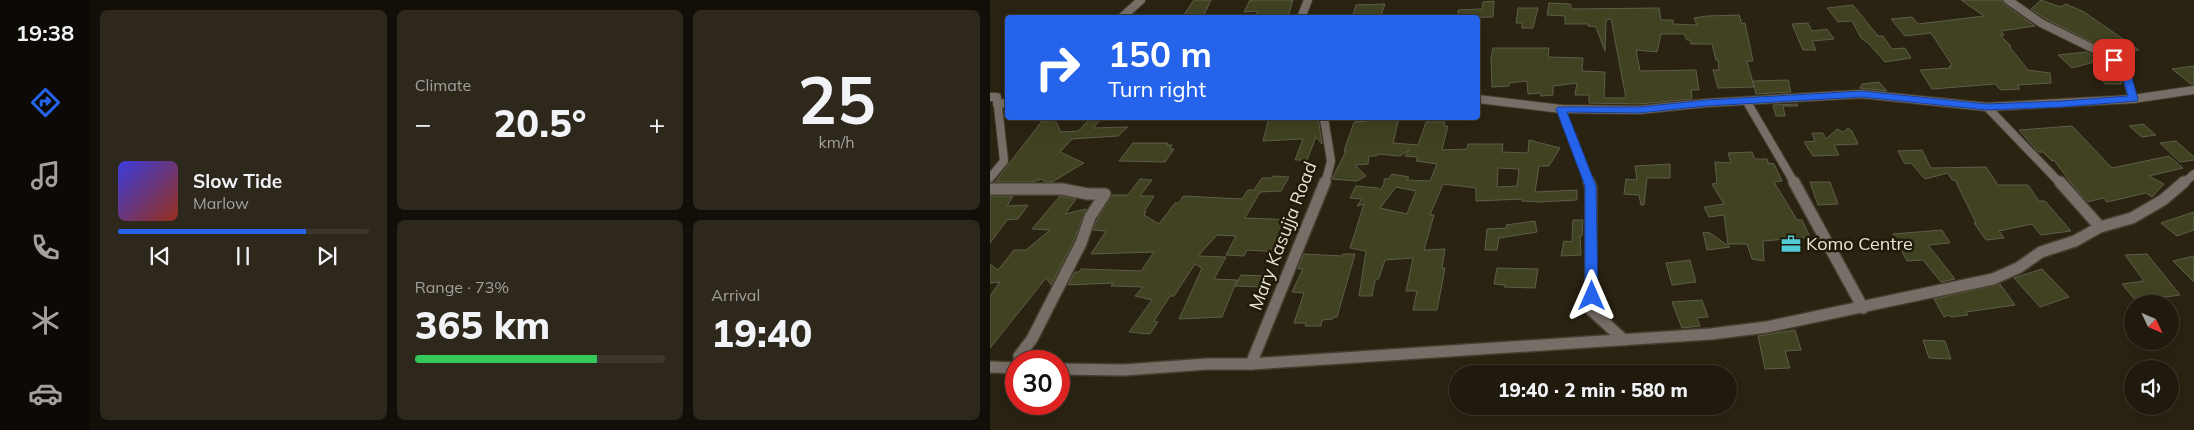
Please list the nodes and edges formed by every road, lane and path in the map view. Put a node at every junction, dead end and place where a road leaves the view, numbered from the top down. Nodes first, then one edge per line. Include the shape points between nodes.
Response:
1 (1141, 0) edge
2 (1308, 0) edge
3 (2008, 0) edge
4 (1124, 15) edge
5 (1302, 15) edge
6 (2194, 90) edge
7 (2185, 92) junction
8 (990, 97) edge
9 (1480, 99) edge
10 (2133, 99) junction
11 (2194, 100) edge
12 (1747, 102) junction
13 (998, 104) junction
14 (1005, 104) edge
15 (1987, 107) junction
16 (1561, 109) junction
17 (1324, 120) edge
18 (2194, 174) edge
19 (990, 178) edge
20 (990, 189) edge
21 (2100, 227) junction
22 (1863, 308) junction
23 (1624, 340) junction
24 (1024, 350) edge
25 (1251, 364) junction
26 (1005, 368) edge
27 (991, 369) edge
28 (1070, 369) edge

1 - 4 street
2 - 5 street
3 - 10 street via 2041,23 2102,53 2124,68
6 - 7 street
7 - 10 street
7 - 11 street
8 - 13 street via 997,97
9 - 16 street
10 - 15 street
12 - 15 street via 1862,94
12 - 16 street via 1639,110
12 - 22 street
13 - 14 street
13 - 19 street via 1004,161
15 - 21 street
16 - 23 street via 1591,186 1591,310
17 - 25 street, Mary Kasujja Road via 1331,161 1322,194
18 - 21 street via 2155,205 2132,218
20 - 24 street via 1062,189 1105,194 1090,217 1081,243
21 - 22 street via 2082,238 2041,252 2018,268 1993,279
22 - 23 street via 1767,327
23 - 25 street
25 - 28 street
26 - 27 street

